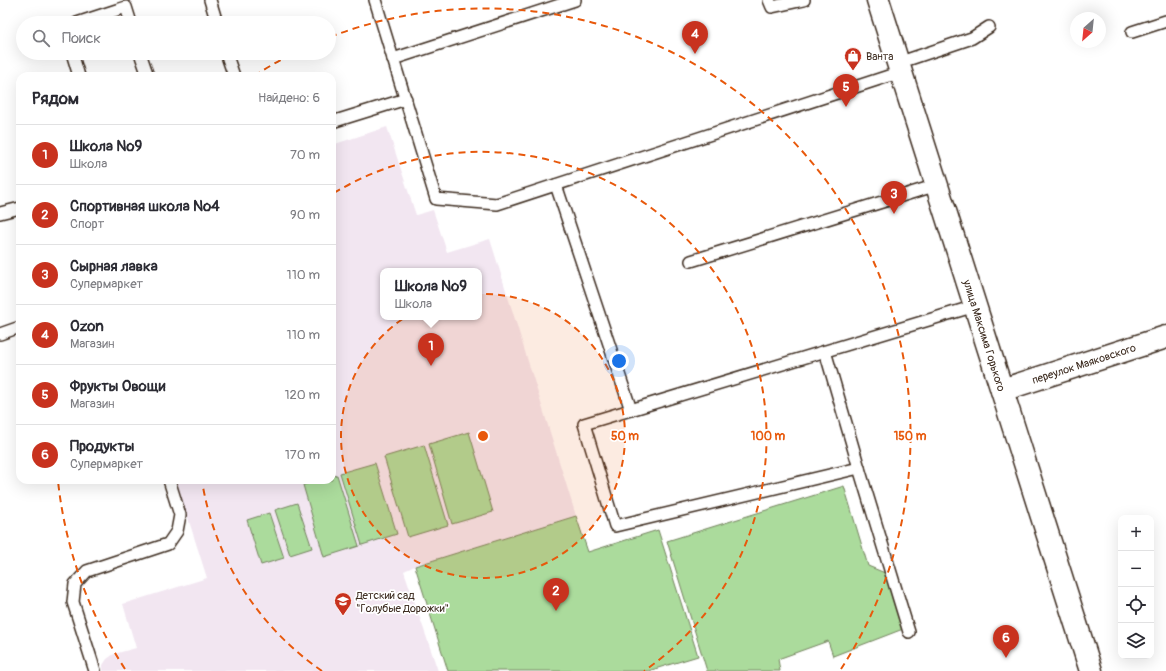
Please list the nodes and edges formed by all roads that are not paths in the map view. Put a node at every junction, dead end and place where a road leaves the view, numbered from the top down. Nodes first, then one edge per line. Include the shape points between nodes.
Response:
1 (210, 0) edge
2 (375, 0) edge
3 (575, 0) edge
4 (769, 0) edge
5 (804, 0) edge
6 (878, 0) edge
7 (98, 16) edge
8 (129, 16) edge
9 (215, 16) edge
10 (1166, 21) edge
11 (989, 27) dead end
12 (1132, 32) dead end
13 (393, 59) junction
14 (74, 60) edge
15 (142, 60) edge
16 (228, 60) edge
17 (900, 67) junction
18 (78, 72) edge
19 (147, 72) edge
20 (233, 72) edge
21 (406, 99) junction
22 (336, 121) edge
23 (556, 185) junction
24 (937, 185) junction
25 (16, 209) edge
26 (0, 213) edge
27 (691, 261) dead end
28 (976, 306) junction
29 (16, 328) edge
30 (0, 334) edge
31 (1166, 337) edge
32 (825, 351) junction
33 (1002, 390) junction
34 (631, 410) junction
35 (859, 468) junction
36 (170, 484) edge
37 (909, 632) dead end
38 (95, 671) edge
39 (1091, 671) edge

1 - 9 lane
2 - 13 lane
3 - 13 lane
4 - 5 lane via 772,8
6 - 17 street, улица Максима Горького
7 - 8 lane via 126,7
10 - 12 lane
11 - 17 lane via 972,38
13 - 21 lane
14 - 18 lane
15 - 19 lane
16 - 20 lane
17 - 23 lane
17 - 24 street, улица Максима Горького
21 - 22 lane
21 - 23 lane via 436,199 497,204
23 - 34 lane
24 - 27 lane
24 - 28 street, улица Максима Горького
25 - 26 lane
28 - 32 lane
28 - 33 street, улица Максима Горького
29 - 30 lane
31 - 33 street, переулок Маяковского
32 - 34 lane
32 - 35 lane
33 - 39 street, улица Максима Горького
34 - 35 lane via 584,424 615,526
35 - 37 lane
36 - 38 lane via 180,515 177,531 168,544 87,572 75,584 73,602

